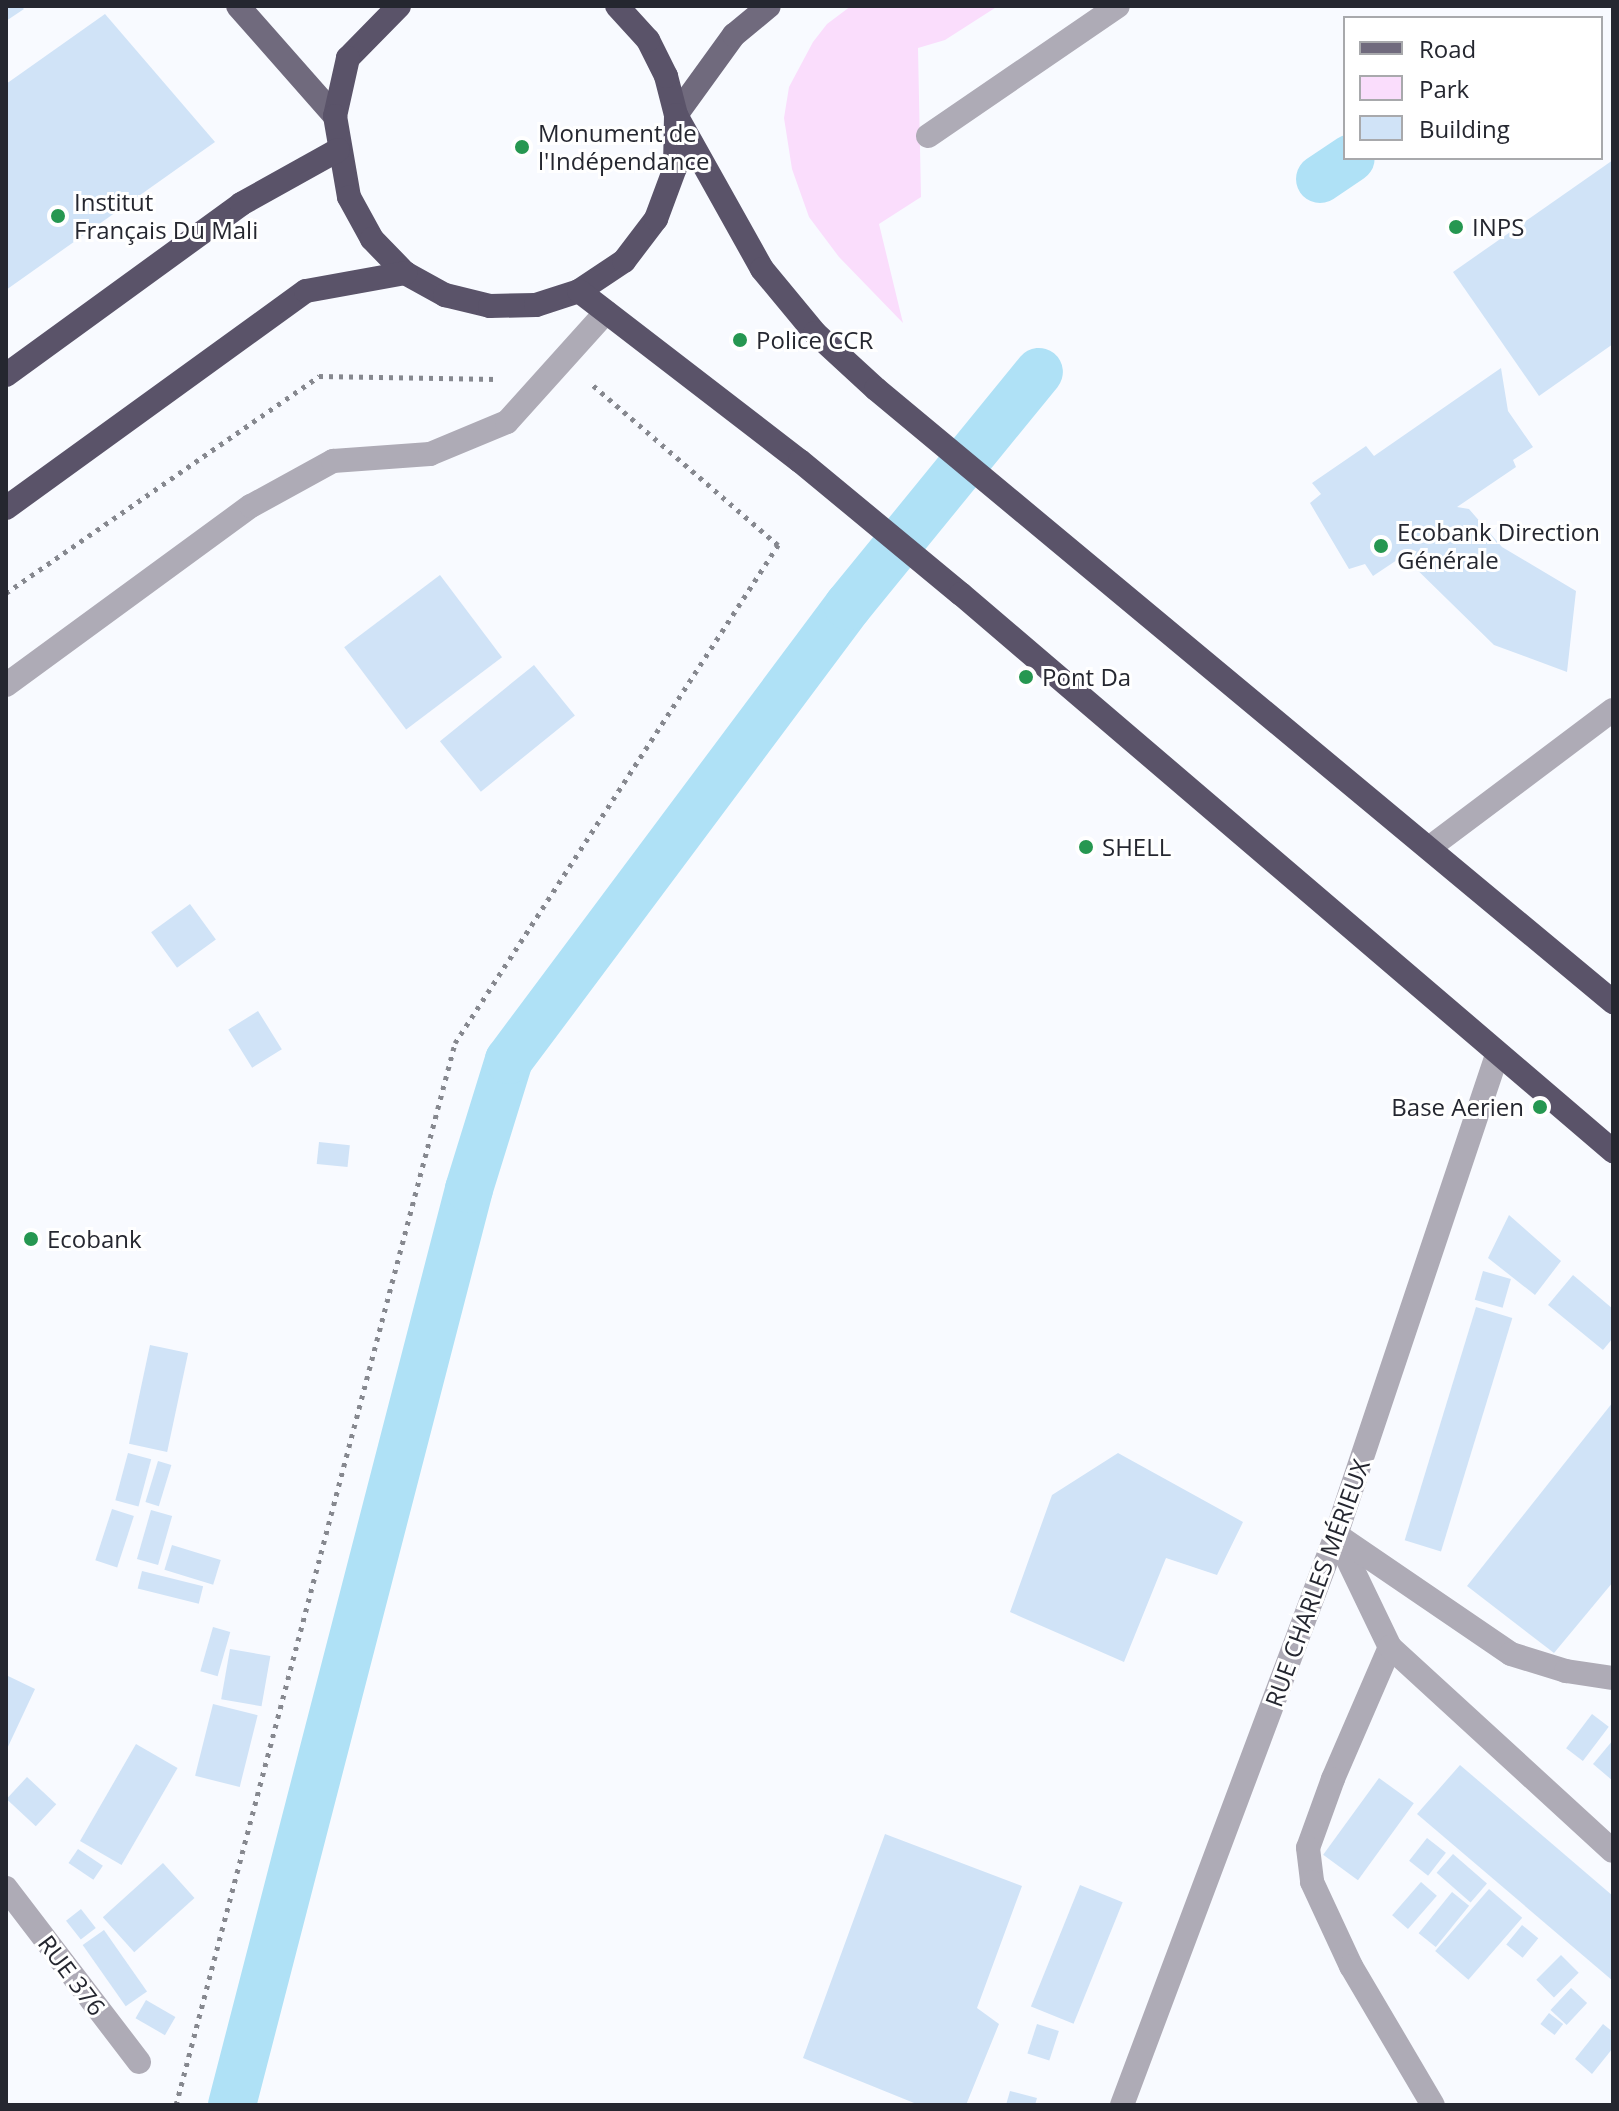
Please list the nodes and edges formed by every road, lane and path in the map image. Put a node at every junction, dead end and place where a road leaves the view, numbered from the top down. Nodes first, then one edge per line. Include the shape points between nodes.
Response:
1 (238, 6) edge
2 (399, 6) edge
3 (617, 6) edge
4 (769, 6) edge
5 (1118, 6) edge
6 (676, 115) junction
7 (335, 116) junction
8 (928, 136) dead end
9 (338, 150) junction
10 (405, 273) junction
11 (579, 291) junction
12 (606, 312) junction
13 (6, 375) edge
14 (547, 379) junction
15 (6, 508) edge
16 (6, 593) edge
17 (6, 685) edge
18 (1613, 710) edge
19 (1429, 848) junction
20 (1613, 1002) edge
21 (1497, 1055) junction
22 (1613, 1151) edge
23 (1336, 1535) junction
24 (1390, 1647) junction
25 (1613, 1678) edge
26 (1613, 1851) edge
27 (6, 1888) edge
28 (139, 2062) dead end
29 (176, 2105) edge
30 (1122, 2105) edge
31 (1433, 2105) edge

1 - 7 main road
2 - 7 highway via 348,58
3 - 6 highway via 648,40 666,76
4 - 6 main road via 734,35
5 - 8 street
6 - 11 highway via 675,168 656,219 624,261
6 - 19 highway via 762,269 815,333
7 - 9 highway
9 - 10 highway via 349,197 372,239
9 - 13 highway via 241,204
10 - 11 highway via 445,295 490,306 536,305
10 - 15 highway via 306,291
11 - 12 highway
12 - 14 street
12 - 21 highway via 961,594
14 - 16 path via 319,376
14 - 17 street via 507,422 430,454 333,461 251,506
14 - 29 path via 585,380 778,545 455,1043
18 - 19 street
19 - 20 highway
21 - 22 highway
21 - 23 street, RUE CHARLES MÉRIEUX
23 - 24 street
23 - 25 street via 1511,1654
23 - 30 street, RUE CHARLES MÉRIEUX
24 - 26 street
24 - 31 street via 1308,1848 1312,1882 1351,1966
27 - 28 street, RUE 376

